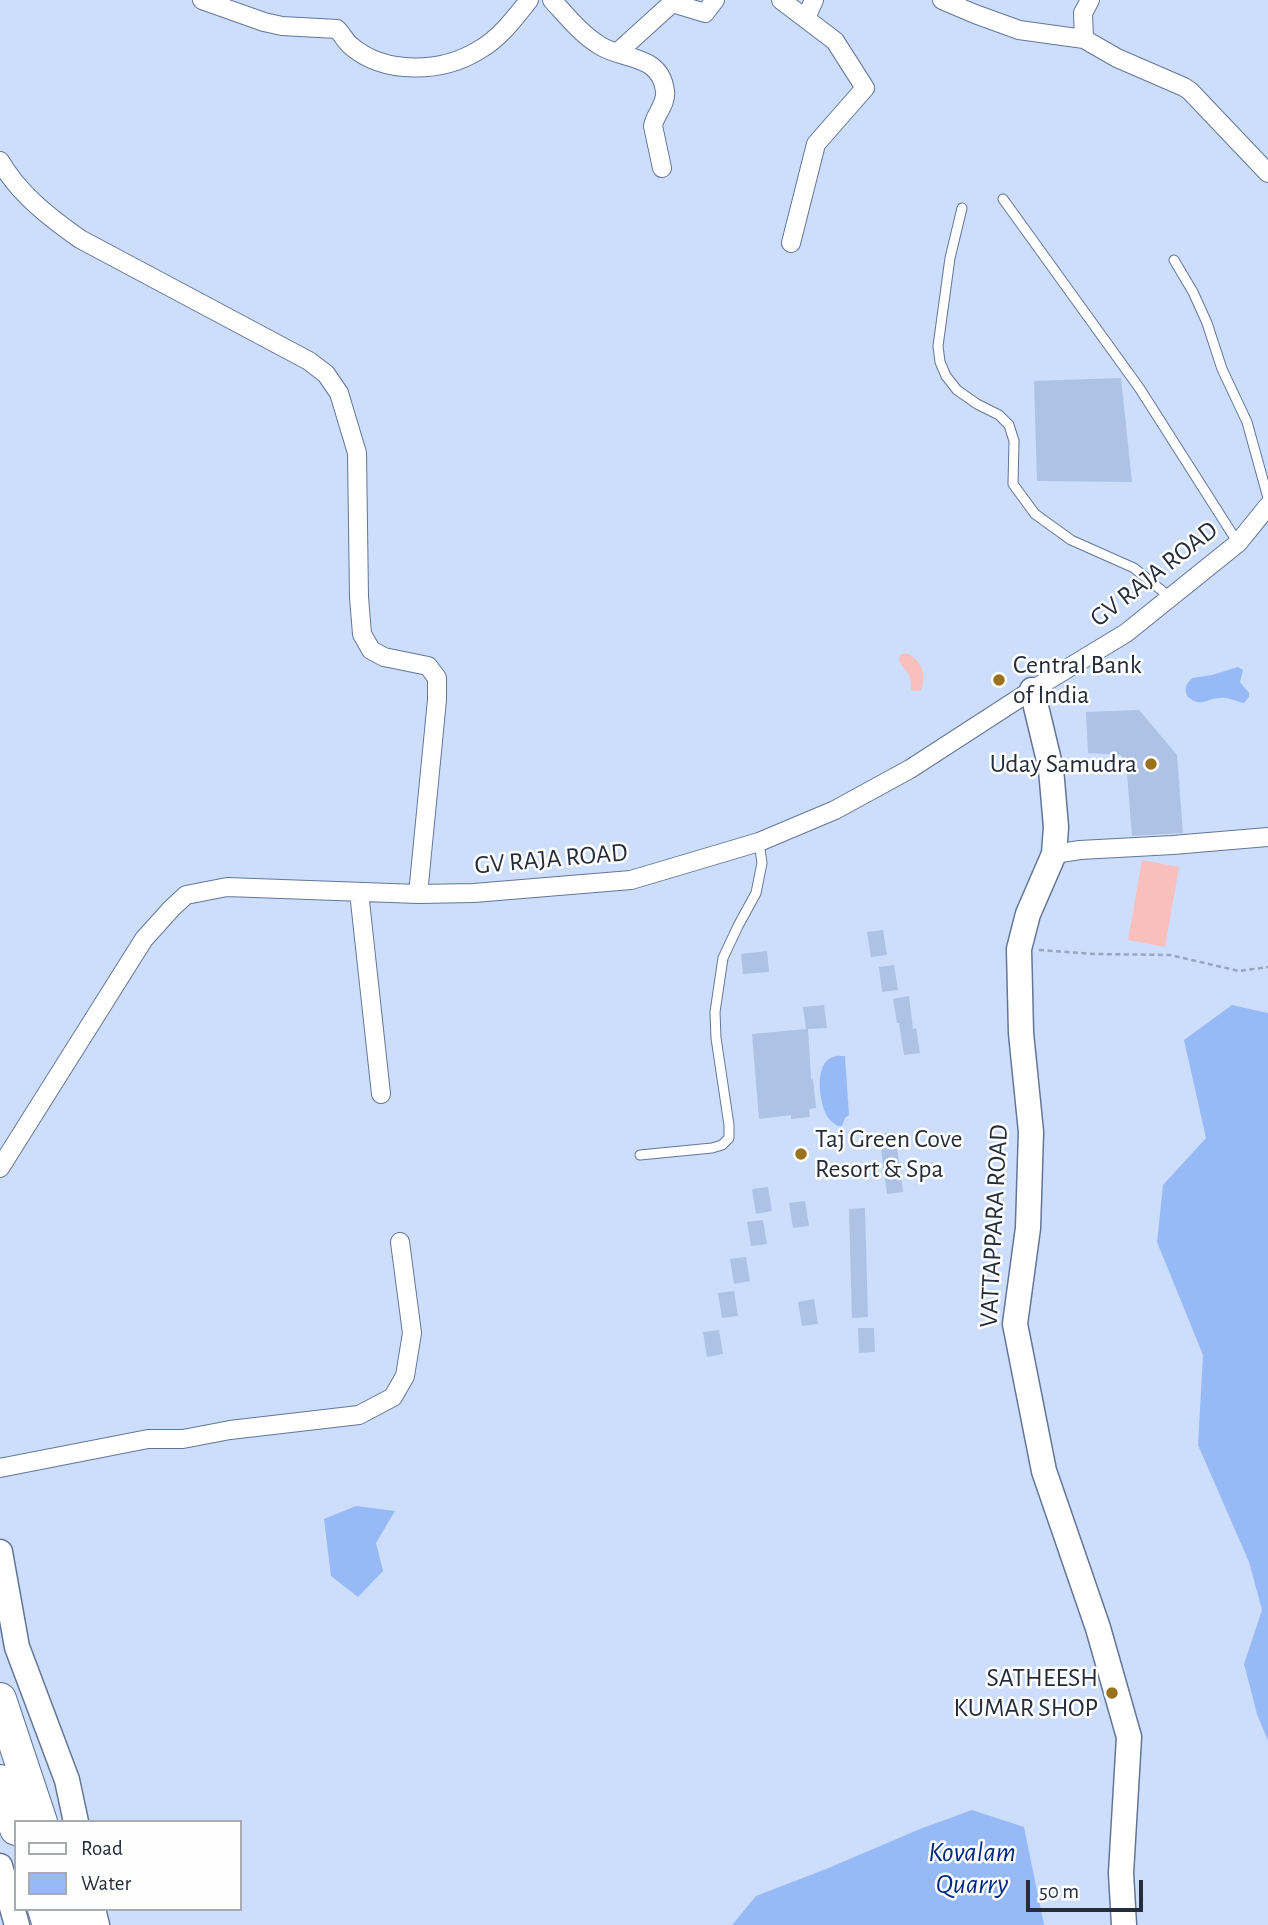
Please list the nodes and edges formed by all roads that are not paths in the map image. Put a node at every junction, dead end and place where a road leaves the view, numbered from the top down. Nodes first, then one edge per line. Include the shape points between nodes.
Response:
1 (529, 0) edge
2 (552, 0) edge
3 (715, 0) edge
4 (781, 0) edge
5 (814, 0) edge
6 (942, 0) edge
7 (1090, 0) edge
8 (207, 1) edge
9 (806, 18) junction
10 (1084, 39) junction
11 (617, 53) junction
12 (0, 161) edge
13 (662, 168) dead end
14 (1268, 173) edge
15 (1003, 199) dead end
16 (962, 208) dead end
17 (791, 243) dead end
18 (1174, 260) dead end
19 (1268, 498) edge
20 (1268, 506) edge
21 (1238, 543) junction
22 (1171, 598) junction
23 (1032, 690) junction
24 (1268, 837) edge
25 (759, 842) junction
26 (1054, 854) junction
27 (359, 892) junction
28 (418, 894) junction
29 (381, 1094) dead end
30 (640, 1155) dead end
31 (0, 1168) edge
32 (400, 1242) dead end
33 (0, 1468) edge
34 (0, 1552) edge
35 (0, 1699) edge
36 (0, 1781) edge
37 (40, 1820) edge
38 (73, 1820) edge
39 (14, 1823) edge
40 (5, 1870) edge
41 (17, 1925) edge
42 (1124, 1925) edge

1 - 8 street via 481,50 422,69 362,54 337,29 282,26
2 - 11 street via 597,45
3 - 11 street via 705,13 672,3
4 - 9 street
5 - 9 street
6 - 10 street via 1019,30
7 - 10 street via 1083,13
9 - 17 street via 835,41 865,88 816,144
10 - 14 street via 1190,91
11 - 13 street via 642,60 660,76 666,92 653,126
12 - 28 street via 10,178 46,214 80,239 309,361 340,393 357,453 362,634 372,650 428,666 437,678
15 - 21 lane via 1140,389
16 - 22 lane via 938,345 946,376 957,390 1009,425 1014,441 1013,484 1035,514 1071,540 1134,568
18 - 19 lane via 1198,302 1247,422
20 - 21 street, GV RAJA ROAD
21 - 22 street, GV RAJA ROAD
22 - 23 street, GV RAJA ROAD via 1126,633
23 - 25 street, GV RAJA ROAD via 911,769 835,810
23 - 26 street, VATTAPPARA ROAD via 1051,769
24 - 26 street
25 - 28 street, GV RAJA ROAD via 631,880
25 - 30 lane via 762,863 756,893 723,958 715,1012 729,1138 712,1148
26 - 42 street, VATTAPPARA ROAD via 1028,914 1019,949 1021,1033 1031,1132 1028,1228 1015,1324 1044,1471 1098,1628 1129,1737 1121,1873
27 - 28 street, GV RAJA ROAD
27 - 29 street
27 - 31 street, GV RAJA ROAD via 227,887 186,895 144,939
32 - 33 street via 412,1333 405,1376 393,1397 359,1415 183,1439 148,1439
34 - 38 street via 17,1647 67,1780
35 - 37 highway
36 - 39 highway
40 - 41 street

